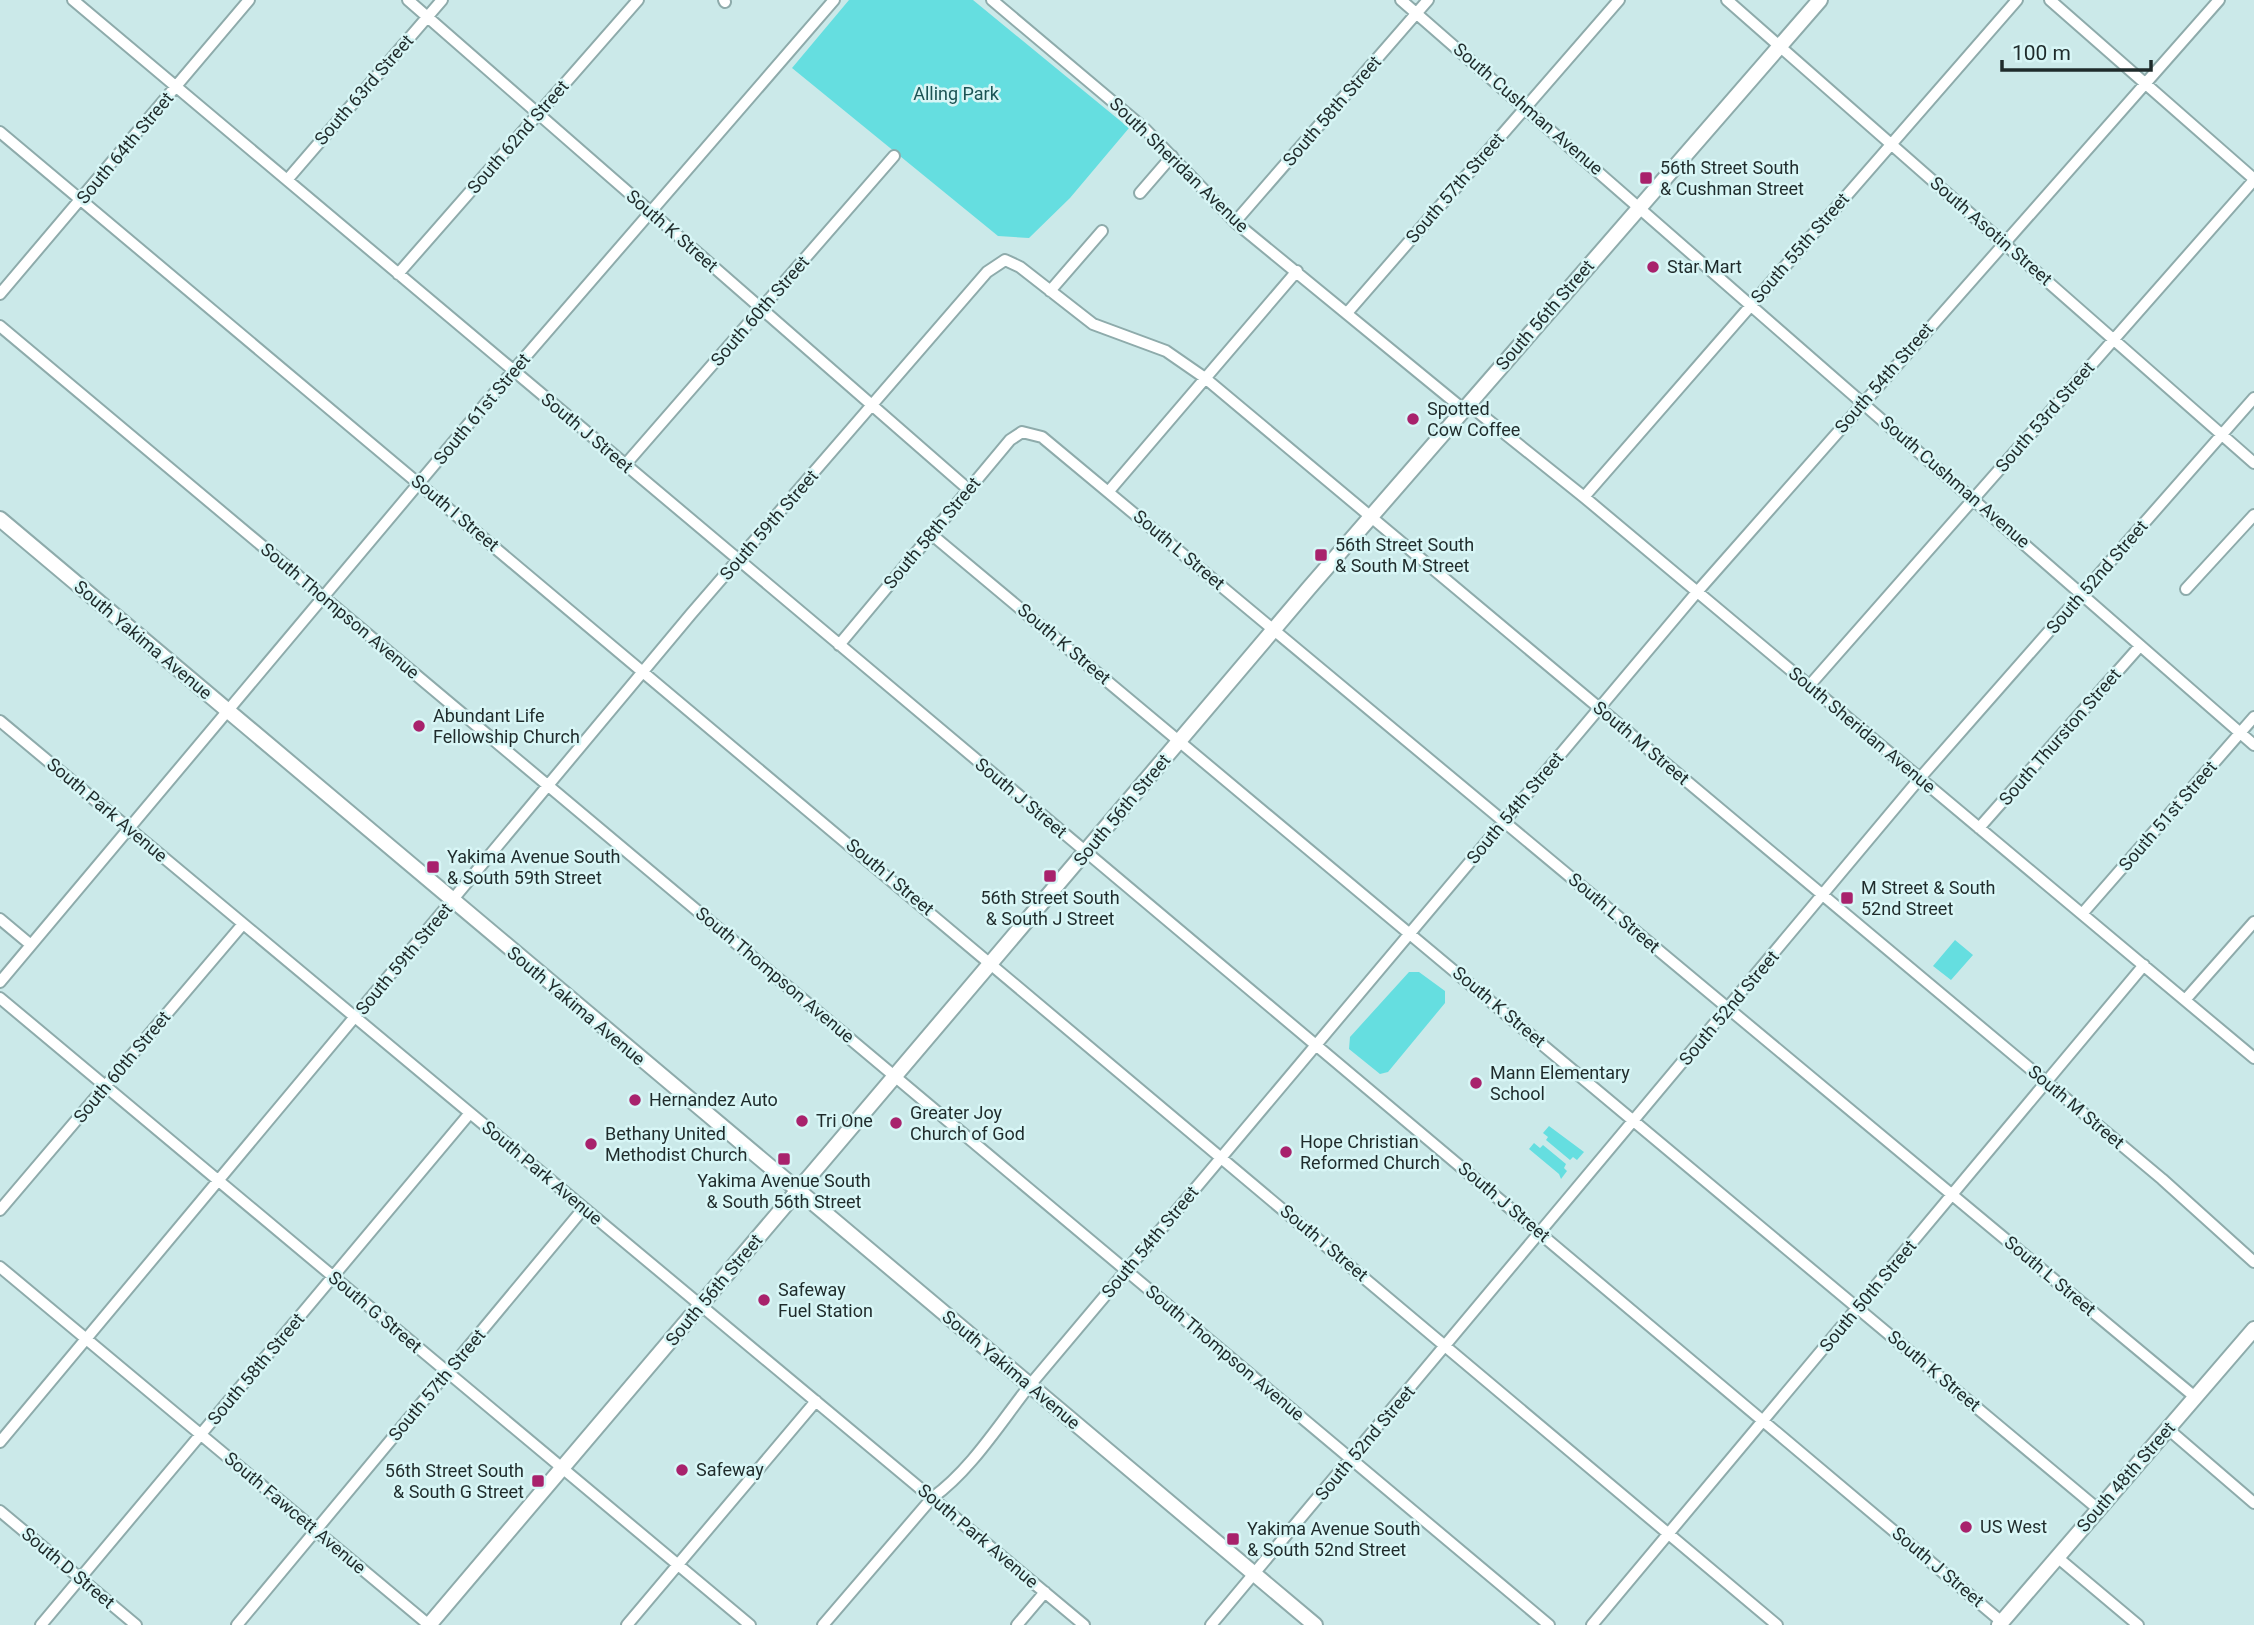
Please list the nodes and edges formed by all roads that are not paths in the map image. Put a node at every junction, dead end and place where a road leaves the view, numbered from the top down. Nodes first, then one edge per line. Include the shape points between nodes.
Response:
1 (73, 0) edge
2 (249, 0) edge
3 (408, 0) edge
4 (442, 0) edge
5 (638, 0) edge
6 (834, 0) edge
7 (992, 0) edge
8 (1401, 0) edge
9 (1428, 0) edge
10 (1619, 0) edge
11 (1727, 0) edge
12 (1820, 0) edge
13 (2017, 0) edge
14 (2050, 0) edge
15 (2219, 0) edge
16 (1417, 13) junction
17 (427, 16) junction
18 (1780, 46) junction
19 (2144, 83) junction
20 (177, 87) junction
21 (1526, 107) junction
22 (539, 114) junction
23 (0, 132) edge
24 (1891, 144) junction
25 (894, 156) dead end
26 (1172, 156) junction
27 (287, 180) junction
28 (2254, 180) edge
29 (1140, 193) dead end
30 (81, 200) junction
31 (1640, 207) junction
32 (651, 212) junction
33 (1235, 222) junction
34 (1102, 231) dead end
35 (2004, 242) junction
36 (1005, 260) joint
37 (1297, 271) junction
38 (398, 274) junction
39 (1050, 291) junction
40 (0, 294) edge
41 (1752, 304) junction
42 (762, 309) junction
43 (1347, 313) junction
44 (0, 326) edge
45 (2114, 339) junction
46 (513, 371) junction
47 (1205, 378) junction
48 (2254, 398) edge
49 (1863, 402) junction
50 (873, 407) junction
51 (1465, 407) junction
52 (1032, 432) joint
53 (2222, 435) junction
54 (2254, 463) edge
55 (625, 465) junction
56 (419, 483) junction
57 (968, 489) junction
58 (1110, 491) junction
59 (1584, 497) junction
60 (1974, 499) junction
61 (2254, 515) edge
62 (1370, 516) junction
63 (0, 519) edge
64 (931, 534) junction
65 (738, 560) junction
66 (2186, 589) dead end
67 (1697, 592) junction
68 (2082, 594) junction
69 (323, 598) junction
70 (1274, 629) junction
71 (839, 645) junction
72 (2140, 646) junction
73 (645, 671) junction
74 (1809, 686) junction
75 (1599, 707) junction
76 (228, 712) junction
77 (2254, 718) edge
78 (0, 722) edge
79 (2240, 733) junction
80 (1180, 741) junction
81 (2254, 745) edge
82 (1920, 778) junction
83 (550, 785) junction
84 (1504, 821) junction
85 (128, 828) junction
86 (1979, 828) junction
87 (1086, 853) junction
88 (1823, 895) junction
89 (452, 902) junction
90 (2082, 914) junction
91 (0, 919) edge
92 (2254, 922) edge
93 (243, 924) junction
94 (1410, 933) junction
95 (31, 945) junction
96 (993, 964) junction
97 (2144, 965) junction
98 (0, 982) edge
99 (0, 998) edge
100 (2185, 1000) junction
101 (1728, 1008) junction
102 (355, 1017) junction
103 (1318, 1045) junction
104 (2254, 1058) edge
105 (896, 1077) junction
106 (2046, 1083) junction
107 (106, 1087) junction
108 (470, 1112) junction
109 (1634, 1121) junction
110 (1222, 1157) junction
111 (218, 1182) junction
112 (799, 1191) junction
113 (1952, 1196) junction
114 (583, 1209) junction
115 (0, 1210) edge
116 (1541, 1233) junction
117 (2254, 1262) edge
118 (0, 1268) edge
119 (1126, 1270) junction
120 (333, 1277) junction
121 (701, 1305) junction
122 (1858, 1308) junction
123 (2254, 1329) edge
124 (86, 1339) junction
125 (1446, 1346) junction
126 (447, 1373) junction
127 (1030, 1385) junction
128 (2195, 1397) junction
129 (816, 1401) junction
130 (1763, 1421) junction
131 (2168, 1429) junction
132 (200, 1435) junction
133 (0, 1442) edge
134 (1351, 1459) junction
135 (562, 1468) junction
136 (932, 1498) junction
137 (2254, 1503) edge
138 (2098, 1509) junction
139 (0, 1510) edge
140 (316, 1530) junction
141 (1670, 1534) junction
142 (2057, 1557) junction
143 (678, 1565) junction
144 (1254, 1574) junction
145 (80, 1578) junction
146 (1045, 1592) junction
147 (2001, 1623) edge
148 (41, 1625) edge
149 (136, 1625) edge
150 (237, 1625) edge
151 (429, 1625) edge
152 (627, 1625) edge
153 (750, 1625) edge
154 (823, 1625) edge
155 (1017, 1625) edge
156 (1084, 1625) edge
157 (1212, 1625) edge
158 (1315, 1625) edge
159 (1549, 1625) edge
160 (1592, 1625) edge
161 (1777, 1625) edge
162 (2138, 1625) edge

1 - 20 street, South J Street
2 - 20 street, South 64th Street
3 - 17 street, South K Street
4 - 17 street, South 63rd Street
5 - 22 street, South 62nd Street
6 - 32 street, South 61st Street
7 - 26 street, South Sheridan Avenue
8 - 16 street, South Cushman Avenue
9 - 16 street, South 58th Street
10 - 21 street, South 57th Street
11 - 18 street, South Asotin Street
12 - 18 main road, South 56th Street
13 - 24 street, South 55th Street
14 - 19 street
15 - 19 street, South 54th Street
16 - 21 street, South Cushman Avenue
16 - 33 street, South 58th Street
17 - 22 street, South K Street
17 - 27 street, South 63rd Street
18 - 24 street, South Asotin Street
18 - 31 main road, South 56th Street
19 - 28 street
19 - 35 street, South 54th Street
20 - 27 street, South J Street
20 - 30 street, South 64th Street
21 - 31 street, South Cushman Avenue
21 - 43 street, South 57th Street
22 - 32 street, South K Street
22 - 38 street, South 62nd Street
23 - 30 street, South I Street
24 - 35 street, South Asotin Street
24 - 41 street, South 55th Street
25 - 42 street, South 60th Street
26 - 29 street
26 - 33 street, South Sheridan Avenue
27 - 38 street, South J Street
28 - 45 street, South 53rd Street
30 - 40 street, South 64th Street
30 - 56 street, South I Street
31 - 41 street, South Cushman Avenue
31 - 51 main road, South 56th Street
32 - 42 street, South K Street
32 - 46 street, South 61st Street
33 - 37 street, South Sheridan Avenue
34 - 39 street
35 - 45 street, South Asotin Street
35 - 49 street, South 54th Street
36 - 39 street, South M Street
36 - 50 street, South 59th Street via 987,272
37 - 43 street, South Sheridan Avenue
37 - 47 street
38 - 46 street, South J Street
39 - 47 street, South M Street via 1100,327 1166,351
41 - 49 street, South Cushman Avenue
41 - 59 street, South 55th Street
42 - 50 street, South K Street
42 - 55 street, South 60th Street
43 - 51 street, South Sheridan Avenue
44 - 69 street, South Thompson Avenue
45 - 53 street, South Asotin Street
45 - 60 street, South 53rd Street
46 - 55 street, South J Street
46 - 56 street, South 61st Street
47 - 58 street
47 - 62 street, South M Street
48 - 53 street, South 52nd Street
49 - 60 street, South Cushman Avenue
49 - 67 street, South 54th Street
50 - 57 street, South K Street
50 - 65 street, South 59th Street
51 - 59 street, South Sheridan Avenue
51 - 62 main road, South 56th Street
52 - 57 street, South 58th Street via 1010,440
52 - 58 street, South L Street
53 - 54 street, South Asotin Street
53 - 68 street, South 52nd Street
55 - 65 street, South J Street
56 - 69 street, South 61st Street
56 - 73 street, South I Street
57 - 64 street, South 58th Street
58 - 70 street, South L Street
59 - 67 street, South Sheridan Avenue
60 - 68 street, South Cushman Avenue
60 - 74 street, South 53rd Street
61 - 66 street
62 - 70 main road, South 56th Street
62 - 75 street, South M Street
63 - 76 main road, South Yakima Avenue
64 - 71 street, South 58th Street
64 - 80 street, South K Street
65 - 71 street, South J Street
65 - 73 street, South 59th Street
67 - 74 street, South Sheridan Avenue
67 - 75 street, South 54th Street
68 - 72 street, South Cushman Avenue
68 - 82 street, South 52nd Street
69 - 76 street, South 61st Street
69 - 83 street, South Thompson Avenue
70 - 80 main road, South 56th Street
70 - 84 street, South L Street
71 - 87 street, South J Street
72 - 79 street, South Cushman Avenue
72 - 86 street, South Thurston Street
73 - 83 street, South 59th Street
73 - 96 street, South I Street
74 - 82 street, South Sheridan Avenue
75 - 84 street, South 54th Street
75 - 88 street, South M Street
76 - 85 street, South 61st Street
76 - 89 main road, South Yakima Avenue
77 - 79 street, South 51st Street
78 - 85 street, South Park Avenue
79 - 81 street, South Cushman Avenue
79 - 90 street, South 51st Street
80 - 87 main road, South 56th Street
80 - 94 street, South K Street
82 - 86 street, South Sheridan Avenue
82 - 88 street, South 52nd Street
83 - 89 street, South 59th Street
83 - 105 street, South Thompson Avenue
84 - 94 street, South 54th Street
84 - 101 street, South L Street
85 - 93 street, South Park Avenue
85 - 95 street, South 61st Street
86 - 90 street, South Sheridan Avenue
87 - 96 main road, South 56th Street
87 - 103 street, South J Street
88 - 101 street, South 52nd Street
88 - 106 street, South M Street
89 - 102 street, South 59th Street
89 - 112 main road, South Yakima Avenue
90 - 97 street, South Sheridan Avenue
91 - 95 street
92 - 100 street
93 - 102 street, South Park Avenue
93 - 107 street, South 60th Street
94 - 103 street, South 54th Street
94 - 109 street, South K Street
95 - 98 street, South 61st Street
96 - 105 main road, South 56th Street
96 - 110 street, South I Street
97 - 100 street, South Sheridan Avenue
97 - 106 street, South 50th Street
99 - 107 street, South G Street
100 - 104 street, South Sheridan Avenue
101 - 109 street, South 52nd Street
101 - 113 street, South L Street
102 - 108 street, South Park Avenue
102 - 111 street, South 59th Street
103 - 110 street, South 54th Street
103 - 116 street, South J Street
105 - 112 main road, South 56th Street
105 - 119 street, South Thompson Avenue
106 - 113 street, South 50th Street
106 - 117 street, South M Street
107 - 111 street, South G Street
107 - 115 street, South 60th Street
108 - 114 street, South Park Avenue
108 - 120 street, South 58th Street
109 - 116 street, South 52nd Street
109 - 122 street, South K Street
110 - 119 street, South 54th Street
110 - 125 street, South I Street
111 - 120 street, South G Street
111 - 124 street, South 59th Street
112 - 121 main road, South 56th Street
112 - 127 main road, South Yakima Avenue
113 - 122 street, South 50th Street
113 - 128 street, South L Street
114 - 121 street, South Park Avenue
114 - 126 street, South 57th Street
116 - 125 street, South 52nd Street
116 - 130 street, South J Street
118 - 124 street, South Fawcett Avenue
119 - 127 street, South 54th Street
119 - 134 street, South Thompson Avenue
120 - 126 street, South G Street
120 - 132 street, South 58th Street
121 - 129 street, South Park Avenue
121 - 135 main road, South 56th Street
122 - 130 street, South 50th Street
122 - 138 street, South K Street
123 - 128 main road, South 48th Street
124 - 132 street, South Fawcett Avenue
124 - 133 street, South 59th Street
125 - 134 street, South 52nd Street
125 - 141 street, South I Street
126 - 135 street, South G Street
126 - 140 street, South 57th Street
127 - 136 street, South 54th Street
127 - 144 main road, South Yakima Avenue
128 - 131 main road, South 48th Street
129 - 136 street, South Park Avenue
129 - 143 street
130 - 141 street, South 50th Street
130 - 147 street, South J Street
131 - 137 street
131 - 138 main road, South 48th Street
132 - 140 street, South Fawcett Avenue
132 - 145 street, South 58th Street
134 - 144 street, South 52nd Street
134 - 159 street, South Thompson Avenue
135 - 143 street, South G Street
135 - 151 main road, South 56th Street
136 - 146 street, South Park Avenue
136 - 154 street, South 54th Street
138 - 142 main road, South 48th Street
139 - 145 street, South D Street
140 - 150 street, South 57th Street
140 - 151 street, South Fawcett Avenue
141 - 160 street, South 50th Street
141 - 161 street, South I Street
142 - 147 main road, South 48th Street
142 - 162 street
143 - 152 street
143 - 153 street, South G Street
144 - 157 street, South 52nd Street
144 - 158 main road, South Yakima Avenue
145 - 148 street, South 58th Street
145 - 149 street, South D Street
146 - 155 street
146 - 156 street, South Park Avenue

